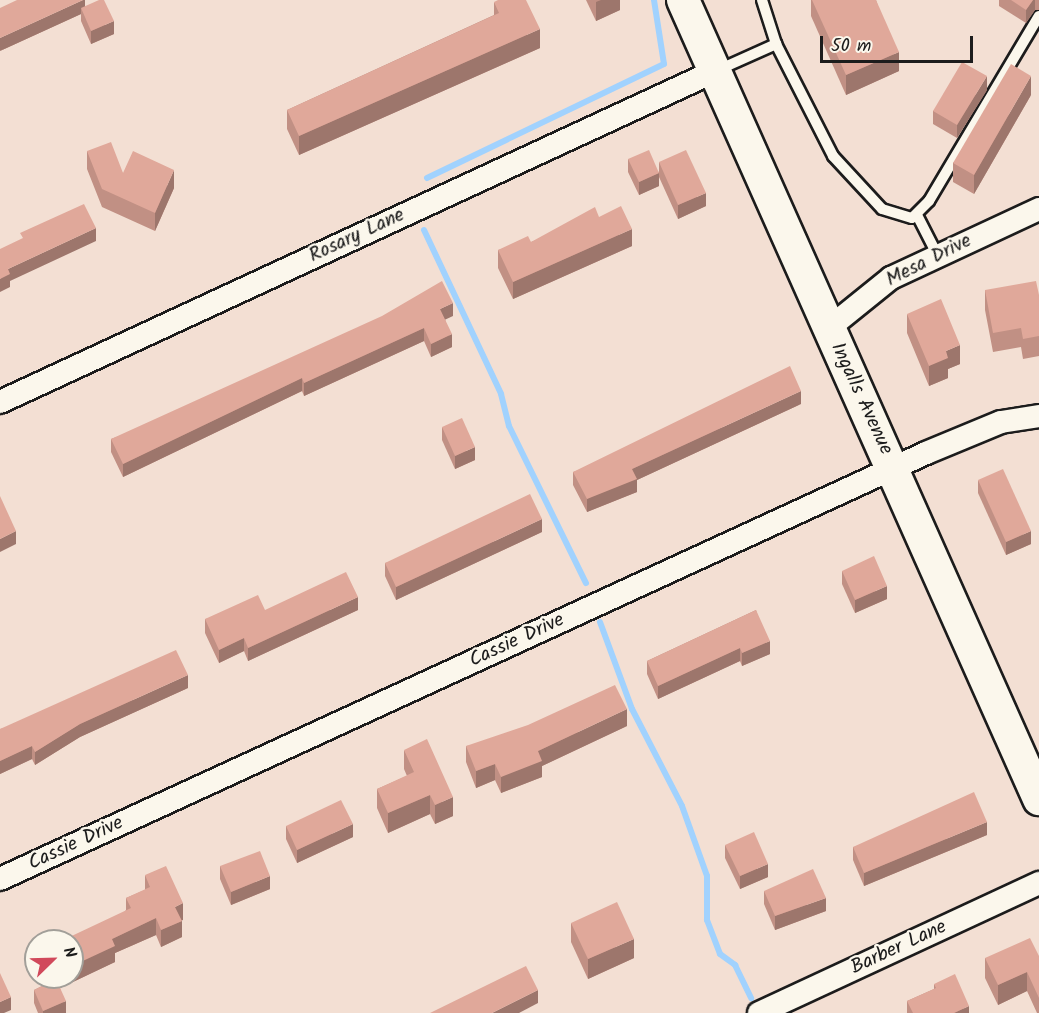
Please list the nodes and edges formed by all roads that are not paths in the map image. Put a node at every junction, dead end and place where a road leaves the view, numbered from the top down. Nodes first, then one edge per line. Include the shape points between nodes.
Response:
1 (683, 0) edge
2 (762, 0) edge
3 (1039, 16) edge
4 (776, 44) junction
5 (715, 71) junction
6 (1039, 209) edge
7 (917, 215) junction
8 (937, 254) junction
9 (829, 328) junction
10 (0, 402) edge
11 (1039, 416) edge
12 (893, 468) junction
13 (1039, 798) edge
14 (0, 879) edge
15 (1039, 883) edge
16 (759, 1013) edge

1 - 5 street, Ingalls Avenue
2 - 4 lane
3 - 7 lane
4 - 5 lane
4 - 7 lane via 833,156 882,209
5 - 9 street, Ingalls Avenue
5 - 10 street, Rosary Lane
6 - 8 street, Mesa Drive
7 - 8 lane
8 - 9 street, Mesa Drive via 882,283
9 - 12 street, Ingalls Avenue
11 - 12 street, Cassie Drive via 1001,422
12 - 13 street, Ingalls Avenue
12 - 14 street, Cassie Drive
15 - 16 street, Barber Lane

